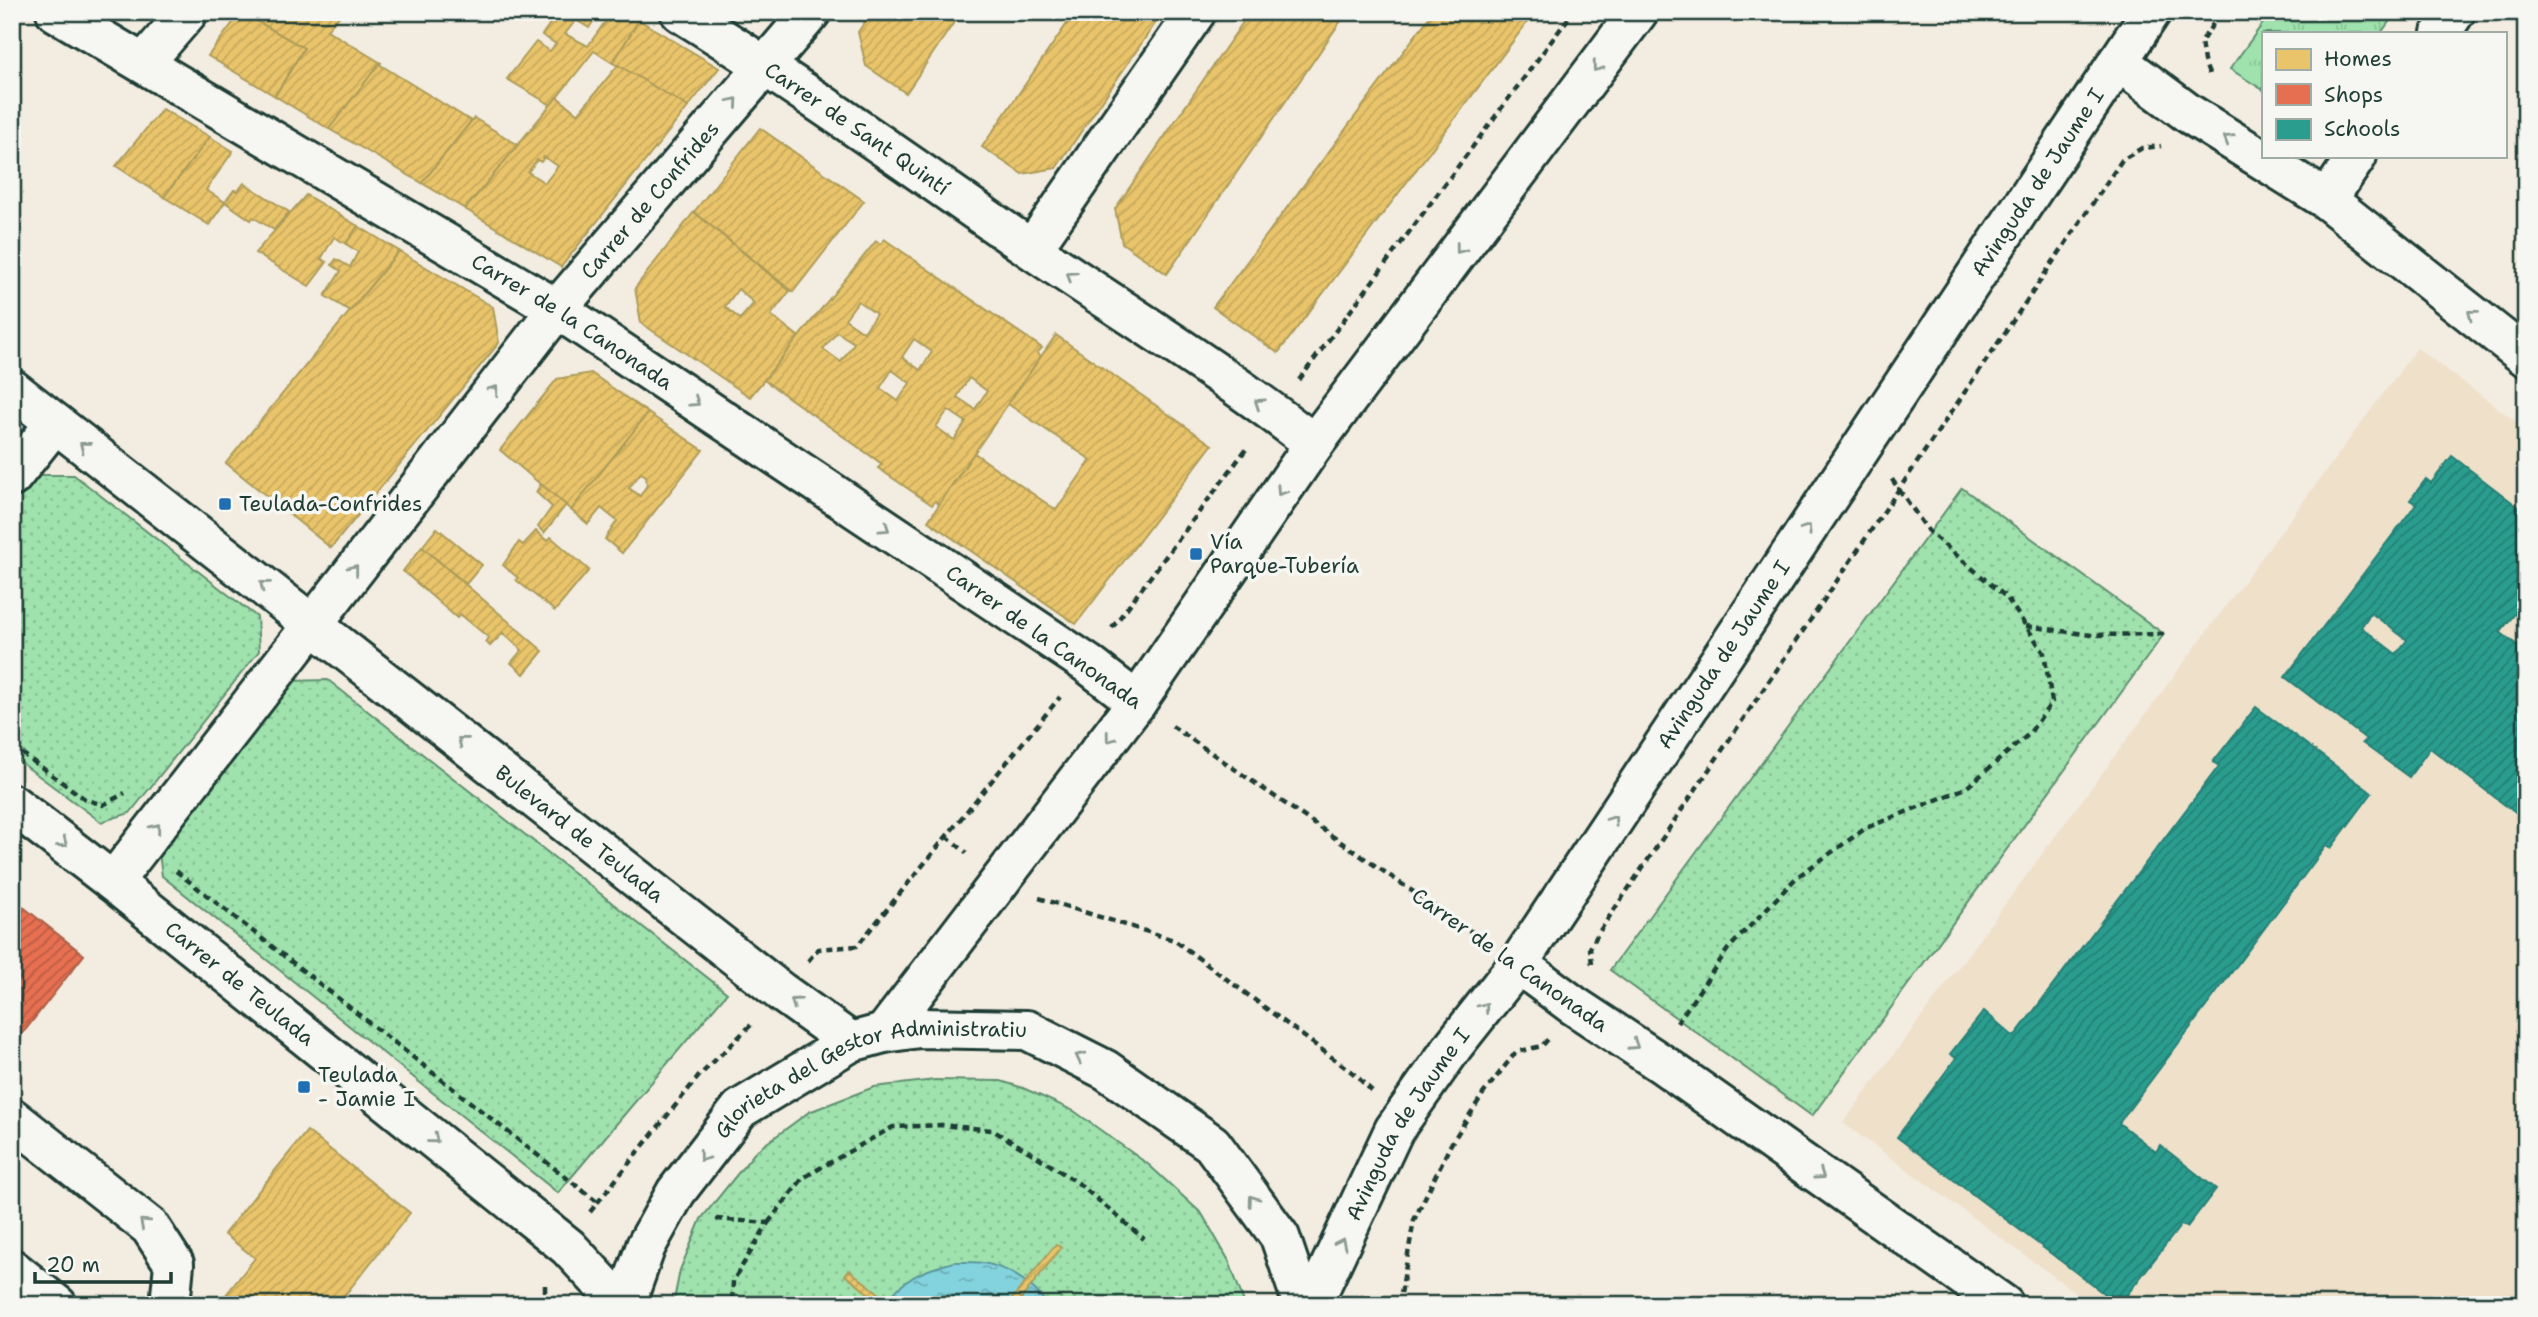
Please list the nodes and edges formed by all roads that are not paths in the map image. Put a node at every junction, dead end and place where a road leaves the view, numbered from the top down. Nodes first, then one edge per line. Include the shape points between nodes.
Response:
1 (56, 12) edge
2 (188, 12) edge
3 (680, 12) edge
4 (811, 12) edge
5 (1196, 12) edge
6 (1638, 12) edge
7 (2151, 12) edge
8 (2455, 12) edge
9 (2442, 32) edge
10 (2118, 61) junction
11 (144, 63) junction
12 (765, 65) junction
13 (2356, 158) edge
14 (2327, 200) junction
15 (1032, 249) junction
16 (557, 309) junction
17 (2526, 357) edge
18 (12, 389) edge
19 (55, 423) junction
20 (1314, 444) junction
21 (12, 477) edge
22 (312, 623) junction
23 (1137, 702) junction
24 (12, 804) edge
25 (113, 882) junction
26 (1518, 964) junction
27 (868, 1037) junction
28 (12, 1118) edge
29 (12, 1269) edge
30 (57, 1305) edge
31 (170, 1305) edge
32 (624, 1305) edge
33 (1303, 1305) edge
34 (1312, 1305) edge
35 (2004, 1305) edge

1 - 11 main road, Carrer de la Canonada
2 - 11 main road
3 - 12 main road, Carrer de Sant Quintí
4 - 12 main road, Carrer de Confrides
5 - 15 main road
6 -> 20 main road
7 - 10 main road, Avinguda de Jaume I
8 - 9 main road
14 -> 10 main road via 2188,113
26 -> 10 main road, Avinguda de Jaume I
11 - 16 main road, Carrer de la Canonada
12 - 15 main road, Carrer de Sant Quintí
16 -> 12 main road, Carrer de Confrides
13 - 14 main road
17 -> 14 main road
20 -> 15 main road, Carrer de Sant Quintí
22 -> 16 main road, Carrer de Confrides
16 -> 23 main road, Carrer de la Canonada via 1088,664
18 - 19 main road, Bulevard de Teulada
19 - 21 main road
22 -> 19 main road, Bulevard de Teulada
20 -> 23 main road
25 -> 22 main road
27 -> 22 main road, Bulevard de Teulada via 781,992
23 -> 27 main road via 1002,880
24 -> 25 main road, Carrer de Teulada
25 -> 32 main road, Carrer de Teulada via 568,1247
34 -> 26 main road, Avinguda de Jaume I via 1394,1130
26 -> 35 main road, Carrer de la Canonada
27 -> 32 main road, Glorieta del Gestor Administratiu via 740,1109 676,1192 646,1246
33 -> 27 main road, Glorieta del Gestor Administratiu via 1280,1237 1212,1144 1106,1070 1027,1030 919,1028
31 -> 28 main road via 174,1264 150,1227
29 - 30 main road

